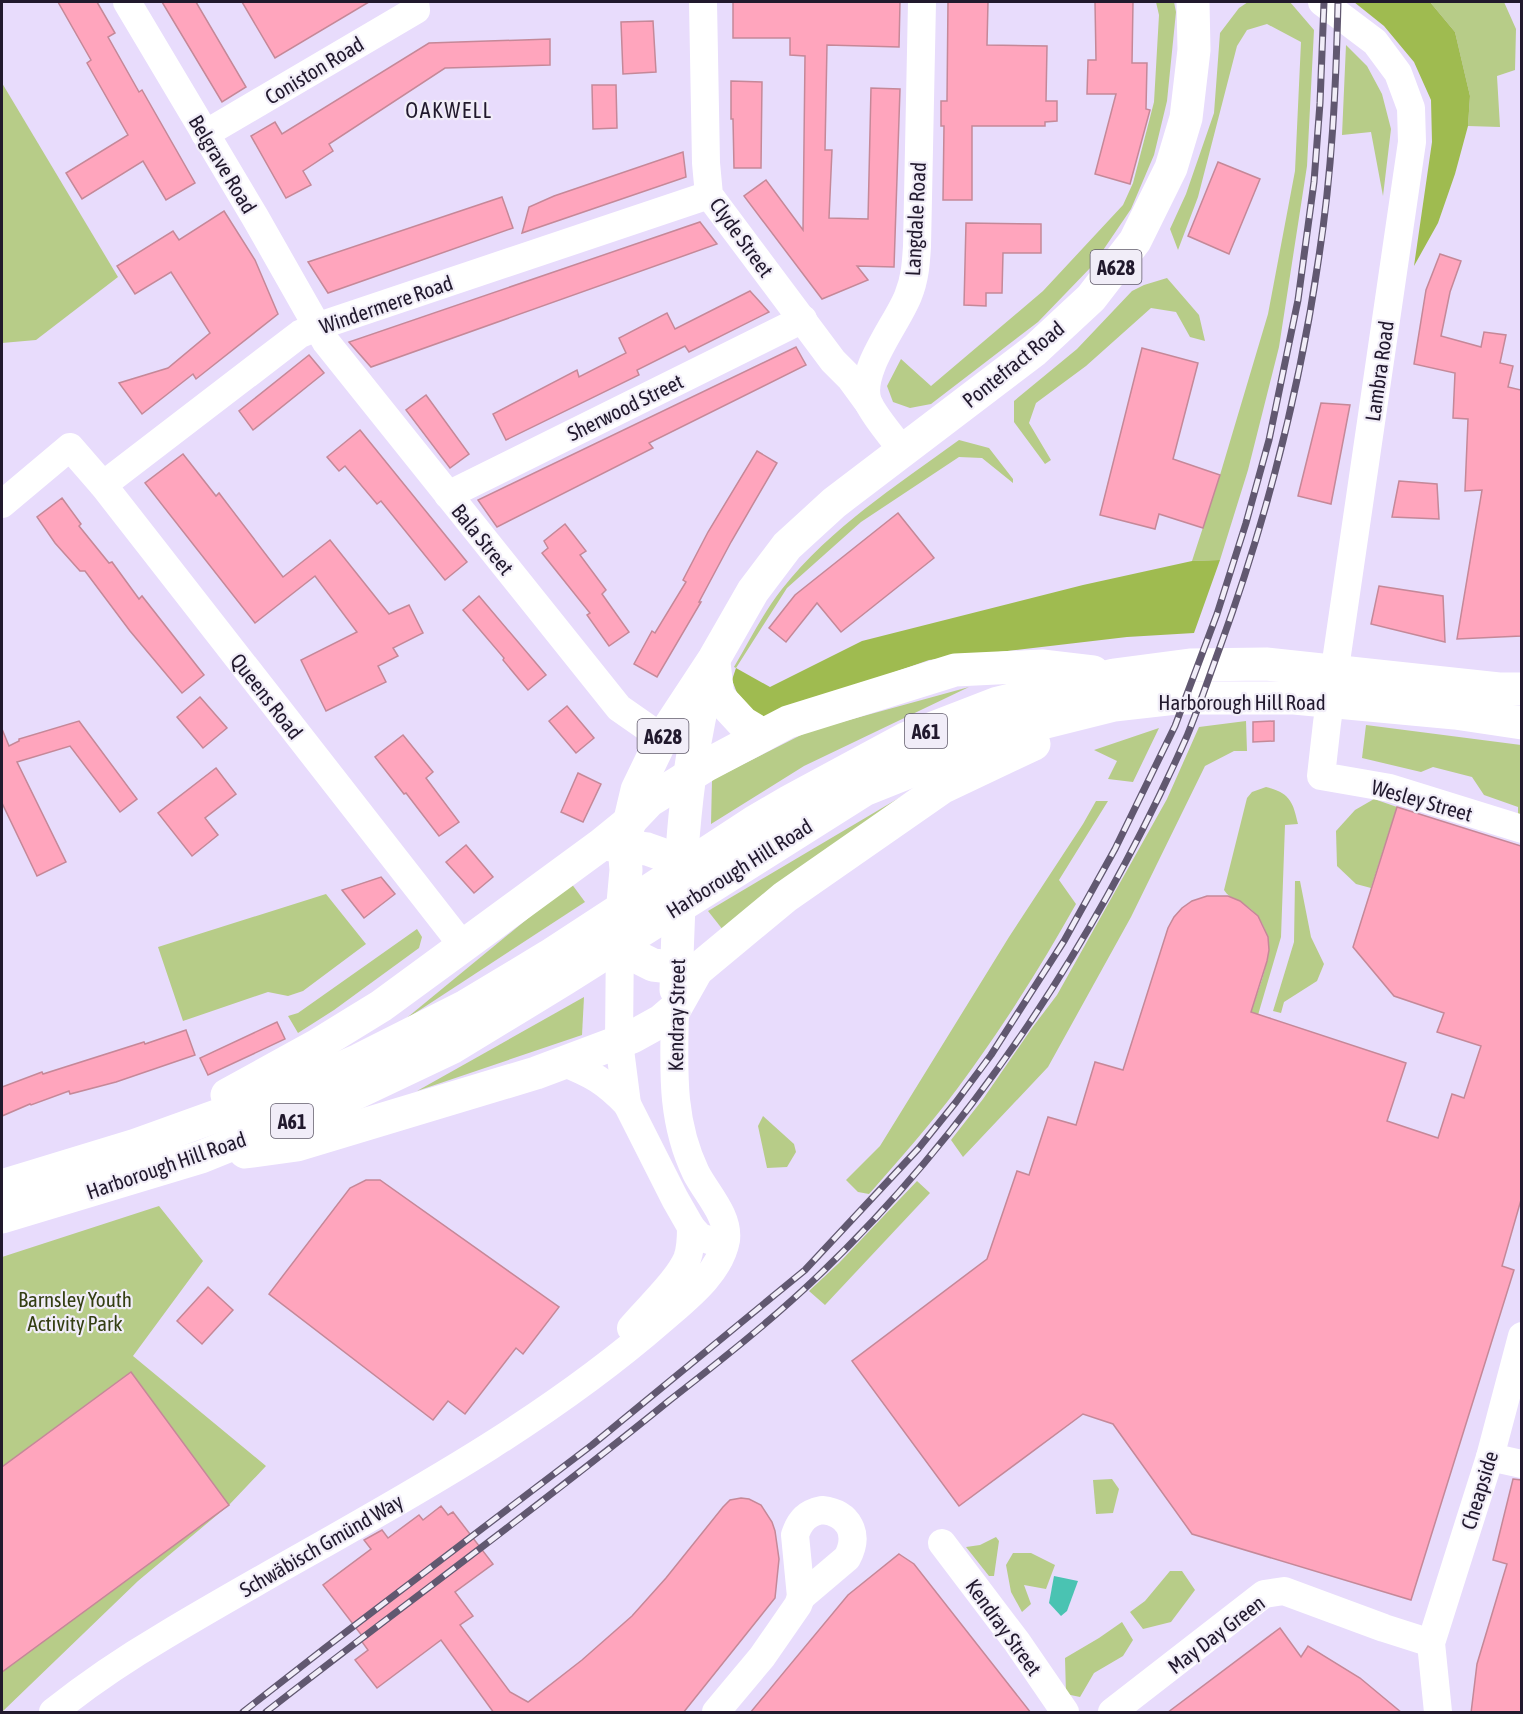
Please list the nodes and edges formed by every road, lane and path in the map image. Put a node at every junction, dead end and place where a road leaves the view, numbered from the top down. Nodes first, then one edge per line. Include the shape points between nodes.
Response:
1 (127, 2) edge
2 (415, 2) edge
3 (703, 2) edge
4 (922, 2) edge
5 (1193, 2) edge
6 (1322, 2) edge
7 (206, 134) junction
8 (709, 195) junction
9 (803, 319) junction
10 (319, 326) junction
11 (869, 404) junction
12 (903, 451) junction
13 (103, 485) junction
14 (448, 495) junction
15 (2, 504) edge
16 (710, 673) junction
17 (1521, 689) edge
18 (1114, 690) junction
19 (1460, 699) junction
20 (1521, 723) edge
21 (763, 735) junction
22 (662, 738) junction
23 (690, 776) junction
24 (1321, 776) joint
25 (1521, 829) edge
26 (618, 837) junction
27 (681, 861) junction
28 (620, 936) junction
29 (462, 946) junction
30 (556, 968) junction
31 (687, 969) junction
32 (675, 1010) junction
33 (619, 1041) junction
34 (562, 1062) junction
35 (675, 1082) junction
36 (633, 1116) junction
37 (136, 1145) junction
38 (201, 1157) junction
39 (2, 1186) edge
40 (2, 1217) edge
41 (691, 1227) junction
42 (725, 1242) junction
43 (1521, 1336) edge
44 (590, 1378) junction
45 (1490, 1457) junction
46 (1521, 1464) edge
47 (942, 1543) dead end
48 (801, 1597) dead end
49 (1431, 1643) junction
50 (53, 1713) edge
51 (716, 1713) edge
52 (1065, 1713) edge
53 (1112, 1713) edge
54 (1438, 1713) edge

1 - 7 street, Belgrave Road
2 - 7 street, Coniston Road via 416,10
3 - 8 street, Clyde Street
4 - 11 street, Langdale Road via 914,279 901,314 869,375
5 - 12 highway, Pontefract Road / A628 via 1194,50 1186,118 1171,168 1136,241 1091,298 1035,350
6 - 24 street, Lambra Road via 1375,42 1398,73 1411,108 1412,142
7 - 10 street, Belgrave Road
8 - 9 street, Clyde Street
8 - 10 street, Windermere Road
9 - 11 street, Clyde Street
9 - 14 street, Sherwood Street
10 - 13 street, Windermere Road via 300,334
10 - 14 street, Bala Street via 326,342
11 - 12 street
12 - 16 highway, Pontefract Road / A628 via 834,503 787,546 753,591
13 - 15 street, Queens Road via 70,447
13 - 29 street, Queens Road
14 - 22 street, Bala Street via 619,708
16 - 21 highway via 718,696 743,723
16 - 22 highway, Pontefract Road / A628
16 - 23 highway, Pontefract Road / A628
17 - 19 highway, Harborough Hill Road / A61 via 1499,689
18 - 19 highway, Harborough Hill Road / A61 via 1176,698
18 - 21 highway, A61 via 1042,666 955,670 788,722
18 - 30 highway, Harborough Hill Road / A61 via 864,790 759,837
18 - 31 highway, A61 via 943,788
19 - 20 highway, Harborough Hill Road / A61
21 - 23 highway, A61
22 - 26 highway, Pontefract Road / A628
23 - 26 highway, A61 via 650,801
23 - 27 highway, Kendray Street / A628
24 - 25 street, Wesley Street via 1390,788
26 - 27 highway
26 - 28 highway via 626,870
26 - 29 highway, A61
27 - 31 highway, Kendray Street / A628
28 - 31 highway via 633,955 654,965
28 - 33 street
29 - 37 highway, A61 via 381,1006 316,1046
30 - 37 highway, Harborough Hill Road / A61 via 466,1006 305,1084
30 - 38 highway, Harborough Hill Road / A61 via 453,1047 337,1102
31 - 32 highway, A61
32 - 33 highway, A61
32 - 35 street, Kendray Street
33 - 34 highway, A61
33 - 36 street
34 - 36 street via 611,1087
34 - 38 highway, A61 via 297,1145
35 - 36 street via 660,1111
35 - 42 street, Kendray Street via 676,1107 688,1155 726,1225
36 - 41 street
37 - 39 highway, Harborough Hill Road / A61
38 - 40 highway, Harborough Hill Road / A61
41 - 42 street via 700,1237
41 - 44 street, Schwäbisch Gmünd Way via 687,1259
42 - 44 street, Schwäbisch Gmünd Way via 715,1266 693,1293
43 - 45 street, Cheapside
44 - 50 street, Schwäbisch Gmünd Way via 458,1466 163,1636
45 - 46 street
45 - 49 street, Cheapside
47 - 52 street, Kendray Street
48 - 51 street via 762,1658
49 - 53 street, May Day Green via 1284,1591 1264,1594
49 - 54 street

